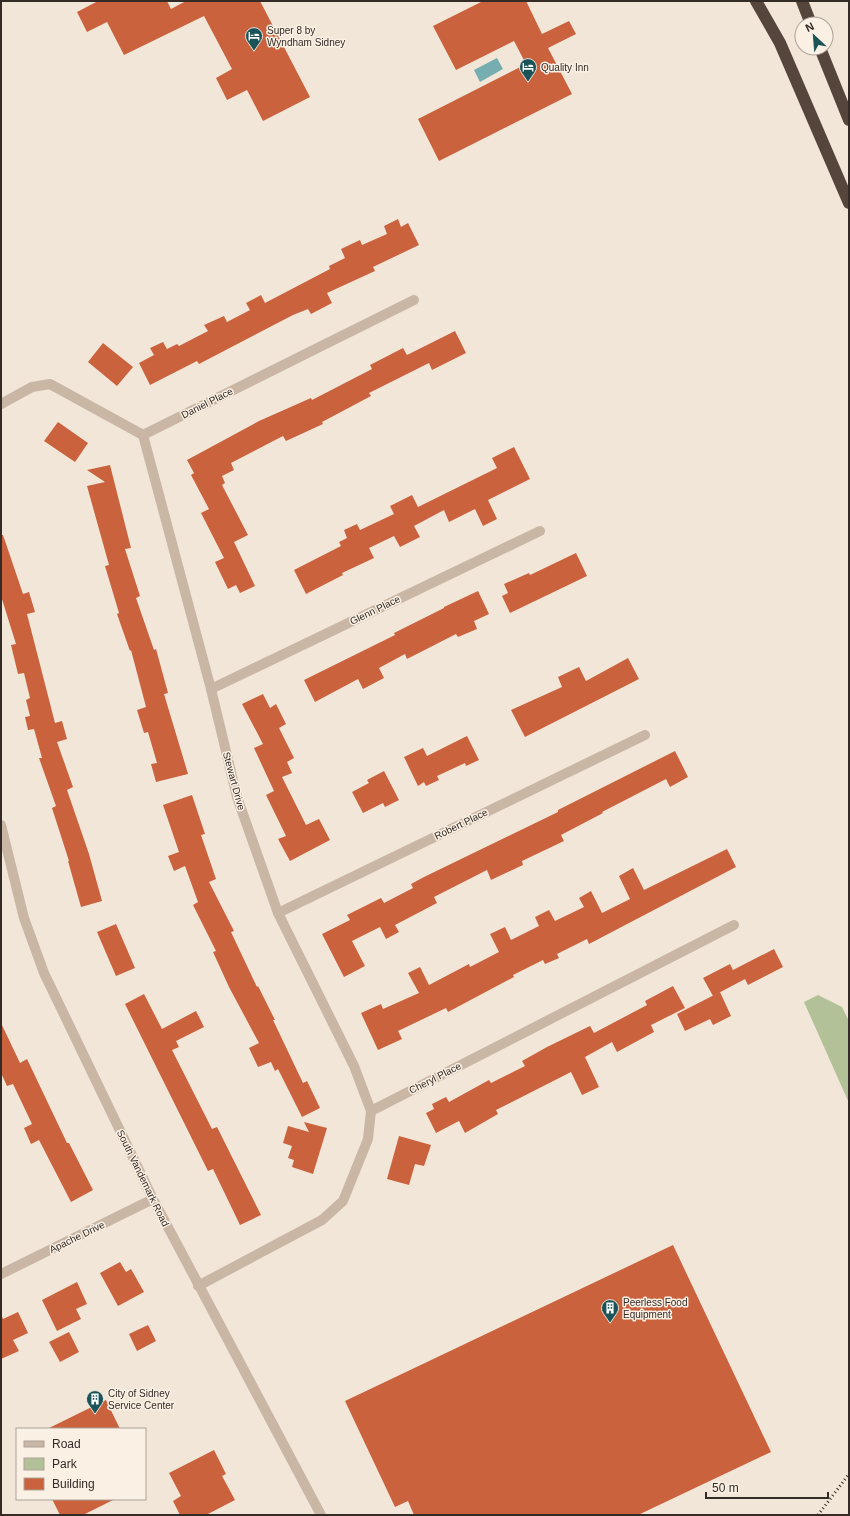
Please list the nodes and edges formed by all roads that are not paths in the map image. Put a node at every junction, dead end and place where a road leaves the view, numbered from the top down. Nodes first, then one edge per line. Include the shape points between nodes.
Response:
1 (756, 1) edge
2 (802, 1) edge
3 (808, 16) edge
4 (823, 56) edge
5 (849, 120) edge
6 (849, 203) edge
7 (414, 300) dead end
8 (1, 404) edge
9 (144, 435) junction
10 (540, 531) dead end
11 (211, 689) junction
12 (644, 735) dead end
13 (1, 825) edge
14 (278, 913) junction
15 (734, 925) dead end
16 (371, 1111) junction
17 (153, 1199) junction
18 (1, 1274) edge
19 (198, 1286) junction
20 (321, 1515) edge

1 - 6 highway via 780,43
2 - 3 highway
4 - 5 highway
7 - 9 street, Daniel Place
8 - 9 street via 32,387 50,384
9 - 11 street, Stewart Drive
10 - 11 street, Glenn Place
11 - 14 street, Stewart Drive via 237,798
12 - 14 street, Robert Place
13 - 17 street, South Vandemark Road via 24,918 44,974
14 - 16 street, Stewart Drive via 354,1066
15 - 16 street, Cheryl Place
16 - 19 street via 368,1139 343,1201 322,1220
17 - 18 street, Apache Drive
17 - 19 street, South Vandemark Road
19 - 20 street, South Vandemark Road

